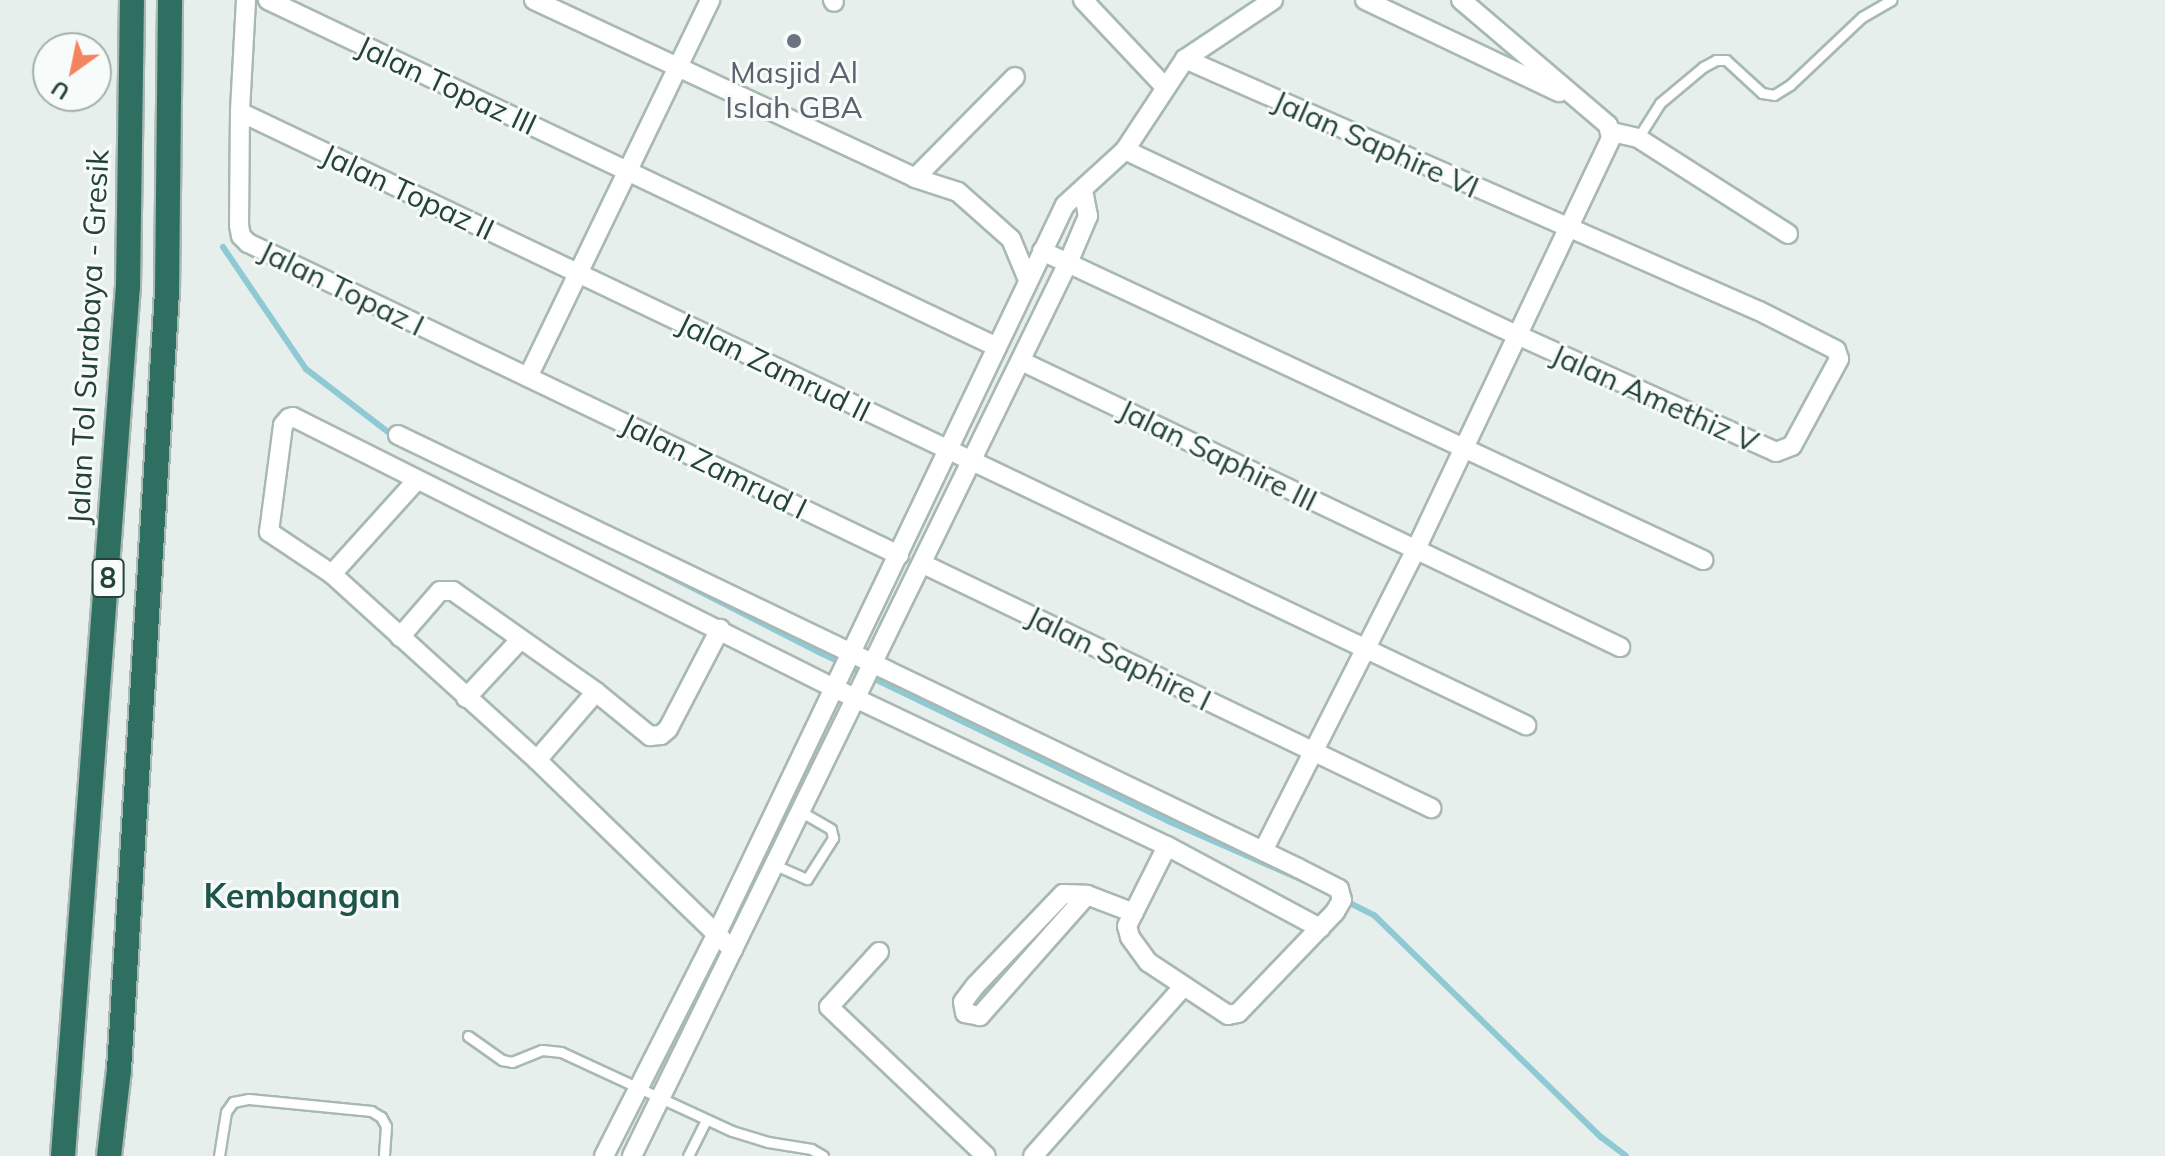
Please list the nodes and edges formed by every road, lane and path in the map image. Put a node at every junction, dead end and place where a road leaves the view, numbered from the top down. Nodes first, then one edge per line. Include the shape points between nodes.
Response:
1 (132, 0) edge
2 (170, 0) edge
3 (246, 0) edge
4 (268, 0) edge
5 (534, 0) edge
6 (710, 0) edge
7 (1083, 0) edge
8 (1273, 0) edge
9 (1365, 0) edge
10 (1461, 0) edge
11 (1892, 0) edge
12 (1185, 59) junction
13 (675, 68) junction
14 (1015, 77) dead end
15 (1165, 87) junction
16 (1583, 104) junction
17 (240, 112) junction
18 (1612, 132) junction
19 (1638, 138) junction
20 (1125, 150) junction
21 (625, 170) junction
22 (915, 178) junction
23 (1083, 190) junction
24 (1568, 229) junction
25 (1788, 234) dead end
26 (1042, 251) junction
27 (1068, 263) junction
28 (577, 271) junction
29 (1028, 280) junction
30 (1759, 311) joint
31 (1515, 334) junction
32 (997, 347) junction
33 (1021, 361) junction
34 (528, 377) junction
35 (398, 435) dead end
36 (1465, 446) junction
37 (948, 451) junction
38 (973, 460) junction
39 (416, 481) junction
40 (1416, 549) junction
41 (899, 555) junction
42 (1703, 560) dead end
43 (923, 564) junction
44 (332, 574) junction
45 (704, 602) junction
46 (720, 629) junction
47 (400, 637) junction
48 (520, 640) junction
49 (1620, 647) dead end
50 (1365, 648) junction
51 (849, 657) junction
52 (865, 681) junction
53 (836, 683) junction
54 (596, 692) junction
55 (466, 698) junction
56 (1526, 725) dead end
57 (1315, 752) junction
58 (537, 760) junction
59 (1431, 808) dead end
60 (801, 812) junction
61 (1167, 846) junction
62 (1263, 851) junction
63 (775, 865) junction
64 (1087, 895) junction
65 (1134, 913) junction
66 (1320, 928) junction
67 (716, 935) junction
68 (733, 950) junction
69 (879, 952) dead end
70 (1183, 987) junction
71 (468, 1036) dead end
72 (639, 1088) junction
73 (660, 1098) junction
74 (706, 1120) junction
75 (63, 1156) edge
76 (109, 1156) edge
77 (219, 1156) edge
78 (384, 1156) edge
79 (604, 1156) edge
80 (632, 1156) edge
81 (688, 1156) edge
82 (823, 1156) edge
83 (986, 1156) edge
84 (1033, 1156) edge

1 - 75 highway, Jalan Tol Surabaya - Gresik / 8 via 128,286
2 - 76 highway, 8 via 167,292 120,1055
3 - 17 street, Jalan Topaz I
4 - 21 street, Jalan Topaz III
5 - 13 street
6 - 13 street
7 - 15 street
8 - 12 street
9 - 16 street
10 - 16 street
11 - 19 lane via 1862,17 1774,95 1762,93 1726,60 1703,67 1660,103
12 - 15 street
12 - 24 street, Jalan Saphire VI
13 - 21 street
13 - 22 street
14 - 22 street
15 - 20 street
16 - 18 street
17 - 28 street, Jalan Topaz II
17 - 34 street, Jalan Topaz I via 239,225 248,243
18 - 19 street
18 - 24 street
19 - 25 street
20 - 23 street
20 - 31 street
21 - 28 street
21 - 32 street, Jalan Topaz III
22 - 29 street via 958,192 1011,239
23 - 26 street via 1065,205
23 - 27 street via 1088,216
24 - 30 street, Jalan Saphire VI
24 - 31 street
26 - 27 street
26 - 29 street
27 - 33 street
27 - 36 street
28 - 34 street
28 - 37 street, Jalan Zamrud II
29 - 32 street
30 - 31 street, Jalan Amethiz V via 1839,354 1785,451 1776,452
31 - 36 street
32 - 37 street
33 - 38 street
33 - 40 street, Jalan Saphire III
34 - 41 street, Jalan Zamrud I
35 - 45 street
36 - 40 street
36 - 42 street
37 - 38 street, Jalan Zamrud II
37 - 41 street
38 - 43 street
38 - 50 street, Jalan Zamrud II
39 - 44 street
39 - 44 street via 293,417 285,421 269,532
39 - 45 street
40 - 49 street, Jalan Saphire III
40 - 50 street
41 - 51 street
43 - 52 street
43 - 57 street, Jalan Saphire I
44 - 47 street
45 - 46 street
45 - 51 street
46 - 53 street
46 - 54 street via 661,735 650,736
47 - 48 street via 446,588
47 - 55 street
48 - 54 street
48 - 55 street
50 - 56 street, Jalan Zamrud II
50 - 57 street
51 - 52 street
51 - 53 street
52 - 53 street
52 - 60 street
52 - 61 street
52 - 62 street
53 - 67 street
54 - 58 street
55 - 58 street
57 - 59 street, Jalan Saphire I
57 - 62 street
58 - 67 street
60 - 63 street
60 - 63 lane via 831,829 833,838 807,879
61 - 65 street
61 - 66 street
62 - 66 street via 1339,889 1342,900
63 - 68 street
64 - 64 street via 980,1016 965,1013 963,1002 976,985 1042,914 1063,894
64 - 65 street
65 - 70 street via 1127,926 1134,947
66 - 70 street via 1233,1015
67 - 68 street
67 - 72 street
68 - 73 street
69 - 83 street via 829,1007
70 - 84 street
71 - 72 lane via 502,1060 519,1062 550,1049
72 - 73 lane
72 - 79 street
73 - 74 lane
73 - 80 street
74 - 81 lane
74 - 82 lane
77 - 78 lane via 226,1112 233,1102 249,1099 371,1111 386,1126

